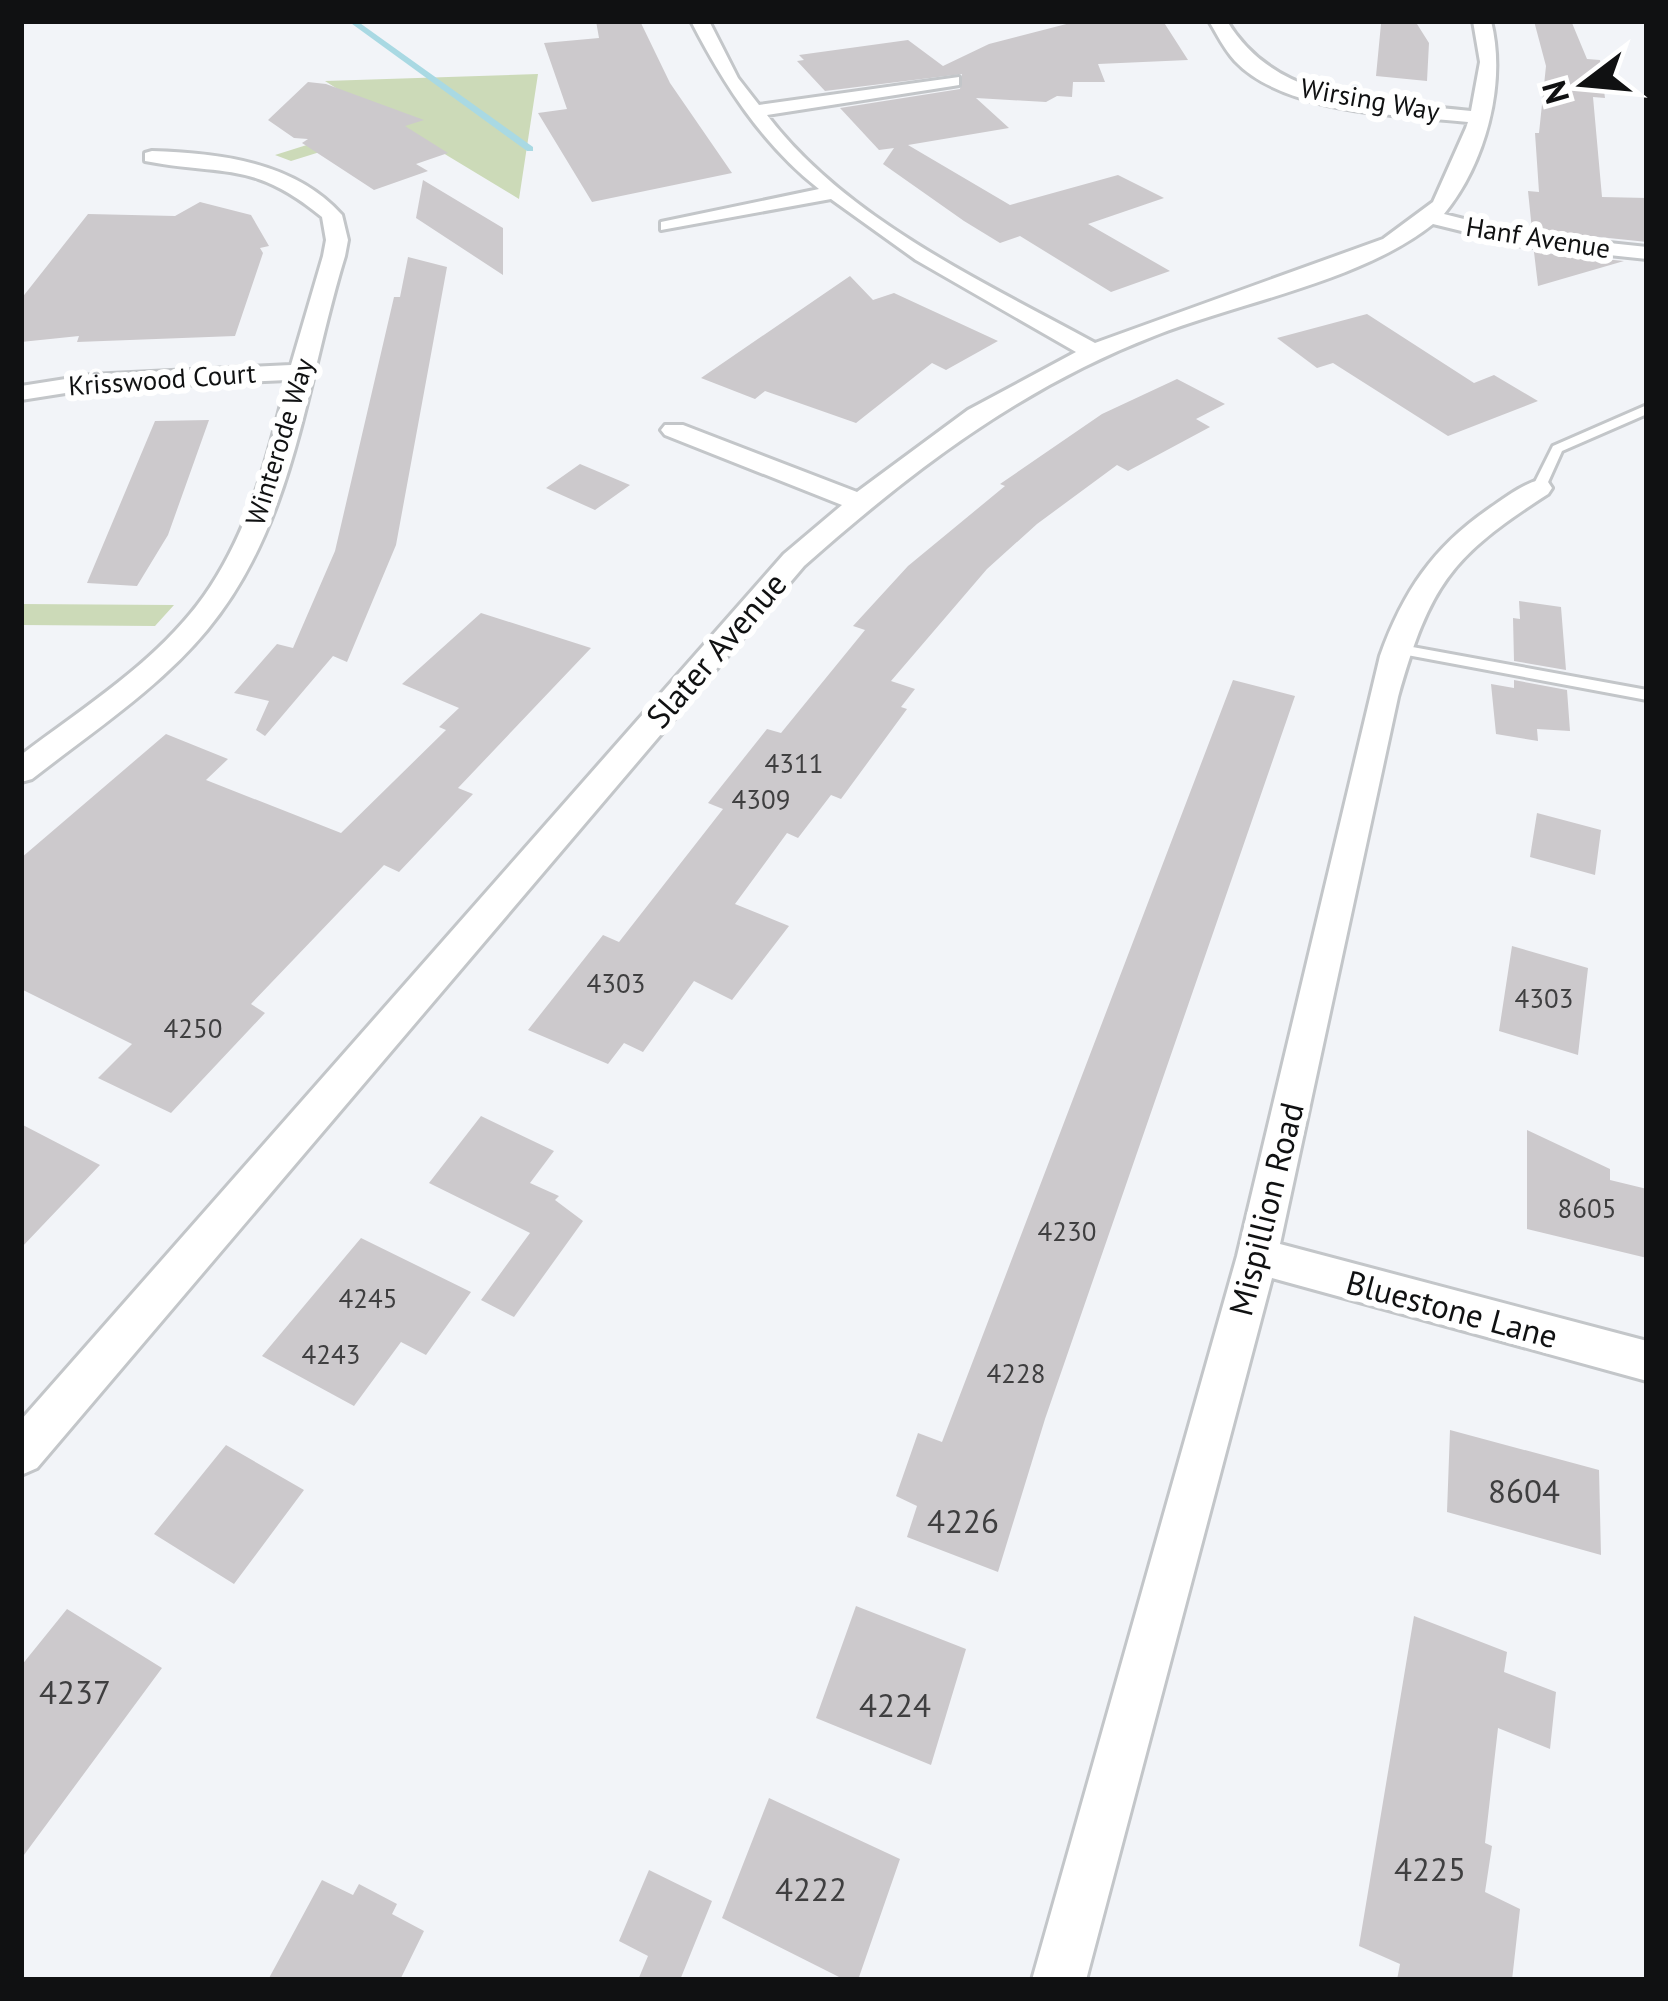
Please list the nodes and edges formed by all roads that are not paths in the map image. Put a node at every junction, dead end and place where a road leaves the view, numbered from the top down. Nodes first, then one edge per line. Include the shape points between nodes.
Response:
1 (700, 21) edge
2 (1218, 21) edge
3 (1483, 21) edge
4 (952, 81) dead end
5 (754, 111) junction
6 (1479, 118) junction
7 (152, 157) dead end
8 (836, 192) junction
9 (1429, 218) junction
10 (668, 226) dead end
11 (1647, 253) edge
12 (1095, 353) junction
13 (303, 372) junction
14 (21, 393) edge
15 (1647, 409) edge
16 (674, 430) dead end
17 (1539, 488) joint
18 (859, 502) junction
19 (1396, 650) junction
20 (1647, 695) edge
21 (21, 771) edge
22 (1257, 1256) junction
23 (1647, 1361) edge
24 (21, 1453) edge
25 (1059, 1980) edge

1 - 5 street
2 - 6 street, Wirsing Way via 1244,60 1281,83
3 - 6 street, Slater Avenue via 1491,76
4 - 5 street
5 - 8 street
6 - 9 street, Slater Avenue via 1456,186
7 - 13 street, Winterode Way via 264,170 332,215 337,240
8 - 10 street
8 - 12 street via 952,272
9 - 11 street, Hanf Avenue via 1523,241
9 - 12 street, Slater Avenue via 1366,254
12 - 18 street, Slater Avenue via 939,441
13 - 14 street, Krisswood Court
13 - 21 street, Winterode Way via 258,523 212,606
15 - 17 lane via 1557,449
16 - 18 street
17 - 19 street, Mispillion Road via 1436,566 1418,589
18 - 24 street, Slater Avenue via 794,560
19 - 20 lane
19 - 22 street, Mispillion Road
22 - 23 street, Bluestone Lane
22 - 25 street, Mispillion Road

